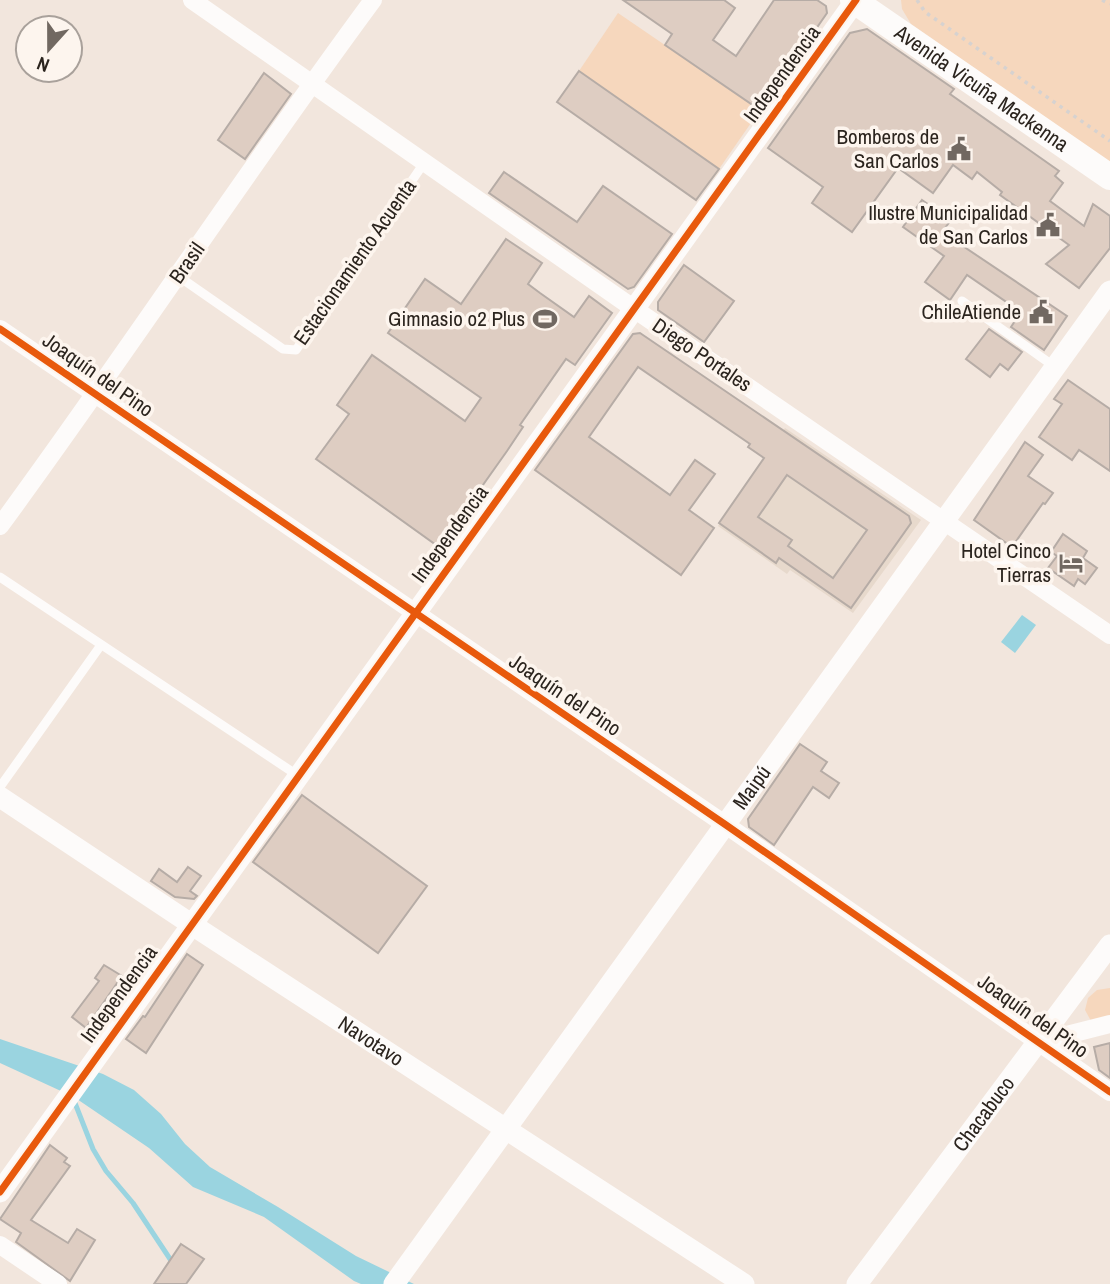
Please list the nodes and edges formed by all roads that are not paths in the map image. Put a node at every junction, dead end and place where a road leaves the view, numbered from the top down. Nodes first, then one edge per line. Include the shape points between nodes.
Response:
1 (192, 0) edge
2 (373, 0) edge
3 (855, 0) edge
4 (890, 0) edge
5 (920, 46) junction
6 (311, 84) junction
7 (424, 163) junction
8 (1109, 175) edge
9 (178, 276) junction
10 (1110, 291) edge
11 (962, 301) dead end
12 (635, 309) junction
13 (0, 329) edge
14 (1055, 368) junction
15 (96, 395) junction
16 (946, 521) junction
17 (0, 526) edge
18 (0, 577) edge
19 (414, 614) junction
20 (1109, 633) edge
21 (101, 645) junction
22 (297, 775) junction
23 (0, 787) edge
24 (0, 797) edge
25 (726, 825) junction
26 (191, 924) junction
27 (1110, 945) edge
28 (1110, 1024) edge
29 (1039, 1042) junction
30 (1110, 1092) edge
31 (505, 1129) junction
32 (0, 1192) edge
33 (0, 1245) edge
34 (58, 1284) edge
35 (394, 1284) edge
36 (744, 1284) edge
37 (857, 1284) edge

1 - 6 street, Diego Portales
2 - 6 street, Brasil
3 - 5 main road, Avenida Vicuña Mackenna
3 - 12 street, Independencia
4 - 5 main road via 900,24
5 - 8 main road, Avenida Vicuña Mackenna
6 - 7 street, Diego Portales
6 - 9 street, Brasil
7 - 9 lane, Estacionamiento Acuenta via 296,350 284,349
7 - 12 street, Diego Portales
9 - 15 street, Brasil
10 - 14 street, Maipú
11 - 14 lane
12 - 16 street, Diego Portales
12 - 19 street, Independencia
13 - 15 street, Joaquín del Pino
14 - 16 street, Maipú
15 - 17 street, Brasil
15 - 19 street, Joaquín del Pino
16 - 20 street, Diego Portales
16 - 25 street, Maipú
18 - 21 lane
19 - 22 street, Independencia
19 - 25 street, Joaquín del Pino
21 - 22 lane
21 - 23 lane
22 - 26 street, Independencia
24 - 26 street, Navotavo
25 - 29 street, Joaquín del Pino
25 - 31 street, Maipú
26 - 31 street, Navotavo
26 - 32 street, Independencia
27 - 29 street, Chacabuco
28 - 29 street
29 - 30 street, Joaquín del Pino
29 - 37 street, Chacabuco
31 - 35 street, Maipú
31 - 36 street, Navotavo
33 - 34 street

